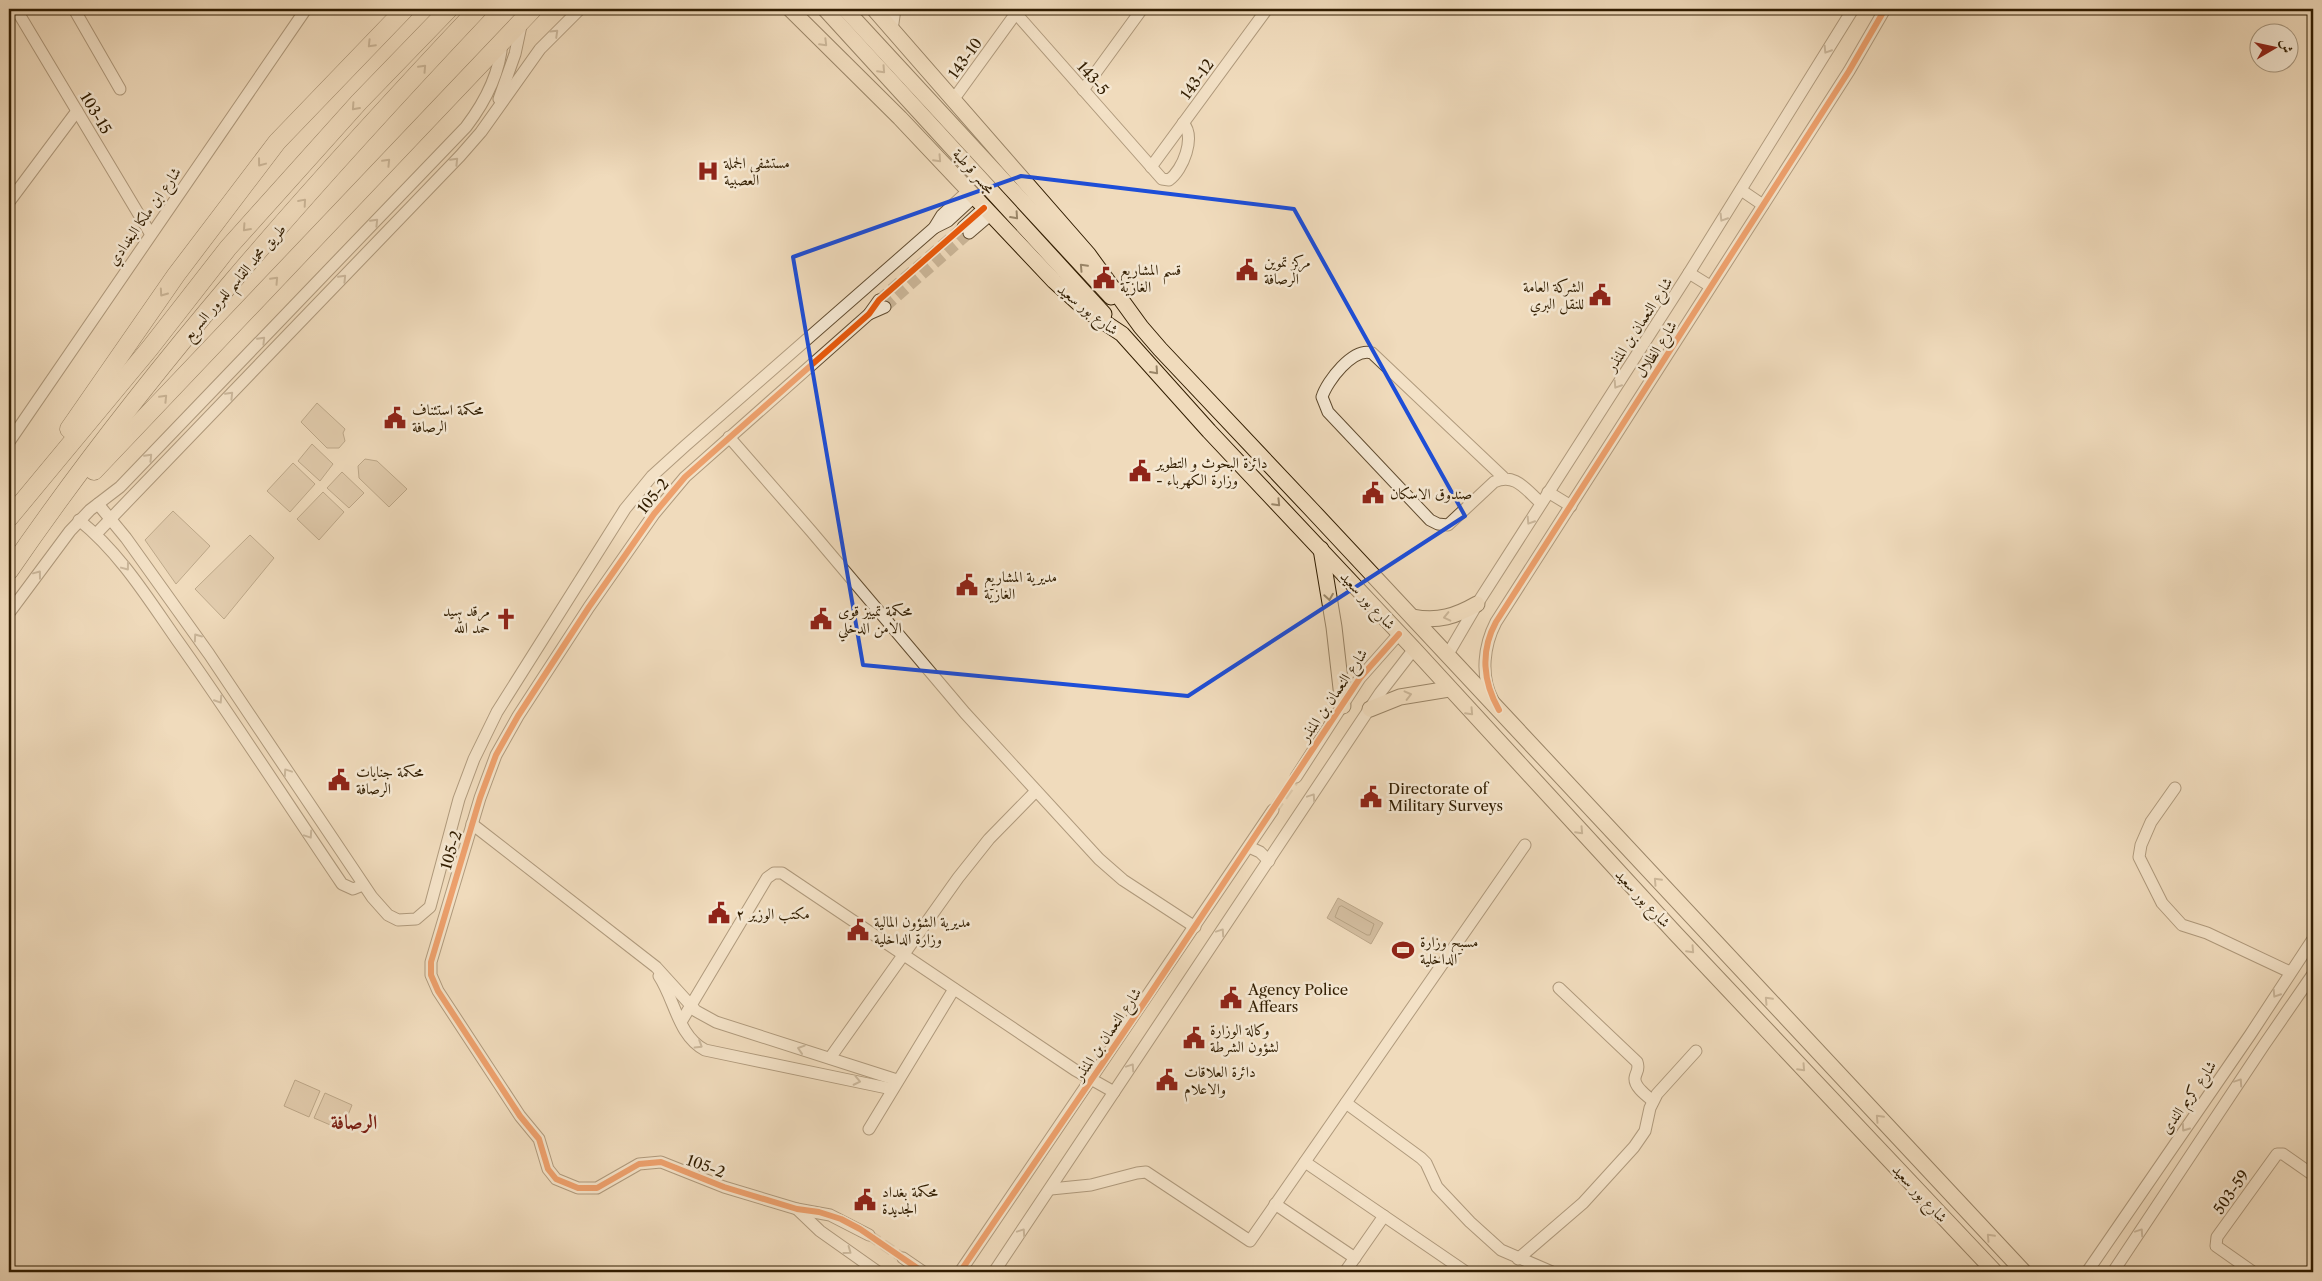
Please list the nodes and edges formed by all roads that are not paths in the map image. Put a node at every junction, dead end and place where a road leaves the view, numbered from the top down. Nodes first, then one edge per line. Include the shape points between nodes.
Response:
1 (16, 9) edge
2 (74, 9) edge
3 (306, 9) edge
4 (405, 9) edge
5 (449, 9) edge
6 (478, 9) edge
7 (580, 9) edge
8 (790, 9) edge
9 (825, 9) edge
10 (845, 9) edge
11 (879, 9) edge
12 (895, 9) edge
13 (1142, 9) edge
14 (1267, 9) edge
15 (1853, 9) edge
16 (1885, 9) edge
17 (1016, 10) edge
18 (528, 15) edge
19 (892, 30) junction
20 (502, 42) junction
21 (120, 89) dead end
22 (1083, 90) junction
23 (954, 100) junction
24 (77, 111) junction
25 (490, 119) junction
26 (1183, 123) junction
27 (1151, 167) junction
28 (1741, 190) junction
29 (9, 202) edge
30 (979, 203) junction
31 (1763, 205) junction
32 (966, 230) tunnel mouth
33 (150, 233) junction
34 (1689, 273) junction
35 (1710, 286) junction
36 (882, 304) tunnel mouth
37 (1141, 327) junction
38 (1122, 334) junction
39 (729, 437) junction
40 (9, 442) edge
41 (1503, 477) junction
42 (1548, 492) junction
43 (1541, 503) junction
44 (98, 504) junction
45 (1571, 506) junction
46 (9, 517) edge
47 (111, 518) junction
48 (79, 520) junction
49 (96, 534) junction
50 (34, 535) junction
51 (126, 538) junction
52 (1321, 549) junction
53 (112, 550) junction
54 (9, 571) edge
55 (1477, 604) junction
56 (9, 613) edge
57 (1413, 616) junction
58 (1399, 634) junction
59 (1414, 649) junction
60 (1448, 654) junction
61 (1449, 689) junction
62 (1343, 706) junction
63 (1370, 709) junction
64 (1499, 710) junction
65 (251, 719) junction
66 (237, 728) junction
67 (1296, 777) tunnel mouth
68 (2176, 788) dead end
69 (1036, 790) junction
70 (1274, 810) tunnel mouth
71 (472, 824) junction
72 (1525, 845) dead end
73 (1249, 847) junction
74 (1269, 861) junction
75 (363, 885) junction
76 (1195, 926) junction
77 (2313, 938) edge
78 (904, 955) junction
79 (647, 960) junction
80 (2290, 972) junction
81 (2313, 974) edge
82 (1559, 988) dead end
83 (954, 989) junction
84 (691, 1006) junction
85 (681, 1022) junction
86 (2250, 1035) junction
87 (2264, 1045) junction
88 (1696, 1051) dead end
89 (830, 1058) junction
90 (1092, 1079) junction
91 (894, 1084) junction
92 (1114, 1092) junction
93 (1653, 1101) junction
94 (1346, 1103) junction
95 (869, 1129) dead end
96 (1305, 1162) junction
97 (2313, 1175) edge
98 (1051, 1188) junction
99 (1275, 1204) junction
100 (797, 1209) junction
101 (1384, 1216) junction
102 (841, 1219) junction
103 (869, 1235) tunnel mouth
104 (829, 1237) junction
105 (902, 1258) tunnel mouth
106 (1356, 1258) junction
107 (1518, 1259) junction
108 (922, 1271) dead end
109 (878, 1272) edge
110 (960, 1272) edge
111 (994, 1272) edge
112 (1345, 1272) edge
113 (1466, 1272) edge
114 (1552, 1272) edge
115 (1995, 1272) edge
116 (2024, 1272) edge
117 (2087, 1272) edge
118 (2113, 1272) edge
119 (2253, 1272) edge

1 - 24 street, 103-15
2 - 21 street
3 - 33 street, شارع ابن ملكا البغدادي
4 -> 46 highway via 277,142 176,275
5 -> 46 highway, طريق محمد القاسم للمرور السريع via 228,248 150,348
50 -> 6 highway, طريق محمد القاسم للمرور السريع via 163,365 375,119
25 -> 7 street via 540,49
8 -> 30 main road, شارع بور سعيد via 900,118
9 -> 38 main road, مجسر قرطبة
37 -> 10 main road, مجسر قرطبة
11 - 19 main road, شارع بور سعيد
12 - 19 street
13 - 22 street
14 - 26 street, 143-12
15 -> 28 street, شارع النعمان بن المنذر
16 - 31 street, شارع الظلال
17 - 22 street, 143-5
17 - 23 street, 143-10
18 - 20 highway
18 - 25 street
19 - 23 main road, شارع بور سعيد
44 -> 20 street via 120,487 463,131 489,89 499,63
50 -> 20 highway
22 - 27 street, 143-5
23 - 37 main road, شارع بور سعيد via 1088,254
24 - 29 street
24 - 33 street, 103-15
47 -> 25 street via 460,156
26 - 27 street, 143-12
26 - 27 street, 143-5 via 1190,132 1190,142 1176,175 1169,180 1162,179
28 - 31 street
28 -> 34 street, شارع النعمان بن المنذر
30 - 32 street
30 - 38 main road, شارع بور سعيد via 1070,296
30 - 75 street via 942,215 934,228 652,476 633,497 566,600 485,736 459,799 434,896 426,912 410,921 392,919
31 - 35 street, شارع الظلال
33 - 40 street, شارع ابن ملكا البغدادي
34 - 35 street
34 -> 42 street, شارع النعمان بن المنذر
35 - 45 street, شارع الظلال
36 - 39 street, 105-2
37 - 57 main road, شارع بور سعيد
38 -> 52 main road, شارع بور سعيد
39 - 69 street via 944,690
39 - 71 street, 105-2 via 663,501 589,607 502,742
41 - 41 street via 1372,353 1365,350 1356,354 1326,384 1322,397 1328,412 1430,520 1448,525
41 - 43 street via 1513,479
42 - 43 street, شارع النعمان بن المنذر
42 - 45 street
43 -> 55 street, شارع النعمان بن المنذر
44 - 47 street
44 - 48 street
45 - 64 street, شارع الظلال via 1496,622 1488,641 1487,682
47 - 49 street
47 - 51 street
48 - 49 street
56 -> 48 street
49 - 53 street
50 - 54 highway, طريق محمد القاسم للمرور السريع
51 - 53 street
65 -> 51 street
52 - 58 main road, شارع بور سعيد
52 -> 62 main road
53 -> 66 street
55 -> 57 main road via 1446,618
55 - 60 street, شارع النعمان بن المنذر
57 - 60 main road, شارع بور سعيد
58 - 59 main road, شارع بور سعيد
58 - 62 street, شارع النعمان بن المنذر via 1372,663
59 - 61 main road, شارع بور سعيد
59 - 63 street
60 - 64 main road, شارع بور سعيد
63 -> 61 main road via 1400,697
61 -> 115 main road, شارع بور سعيد
62 - 67 street, شارع النعمان بن المنذر
74 -> 63 street
116 -> 64 main road, شارع بور سعيد
65 - 66 street
75 -> 65 street
66 -> 75 street via 342,884 353,889
68 - 80 street via 2151,822 2140,845 2139,857 2162,903 2182,925 2207,933
69 - 76 street via 1115,874
69 - 78 street via 978,852
70 - 73 street, شارع النعمان بن المنذر
71 - 79 street
71 - 100 street, 105-2 via 434,950 432,975 438,991 520,1116 539,1139 545,1163 552,1174 578,1188 597,1188 639,1164 654,1161
72 - 94 street
73 - 74 street
73 - 76 street, شارع النعمان بن المنذر
92 -> 74 street
76 - 90 street, شارع النعمان بن المنذر
77 - 80 street, شارع كريم الندى
78 - 83 street
78 - 84 street via 786,874 774,873 767,878
78 - 89 street
79 - 84 street
79 - 85 street via 667,989
80 -> 86 street, شارع كريم الندى
81 - 87 street
82 - 93 street via 1638,1062 1636,1084
83 - 90 street
83 - 91 street
84 - 85 street
89 -> 84 street via 716,1022
85 -> 91 street via 690,1039 705,1050
86 - 87 street
86 -> 117 street, شارع كريم الندى
118 -> 87 street
88 - 93 street
89 - 91 street
90 - 92 street
90 - 110 street, شارع النعمان بن المنذر
91 - 95 street
92 - 98 street
93 - 107 street via 1645,1130 1634,1147 1583,1203
94 - 96 street
94 - 107 street via 1421,1158 1437,1187 1470,1222 1501,1250
96 - 99 street
96 - 101 street
97 - 119 street, 503-59 via 2283,1154 2277,1154 2217,1237 2216,1246
98 - 99 street via 1091,1185 1146,1172 1250,1241
111 -> 98 street
99 - 106 street
100 - 102 street, 105-2
100 - 104 street, 105-2
101 - 106 street
101 - 113 street
102 - 103 street, 105-2
102 - 104 street
104 -> 109 street, 105-2
105 - 108 street
106 - 112 street
107 - 114 street

